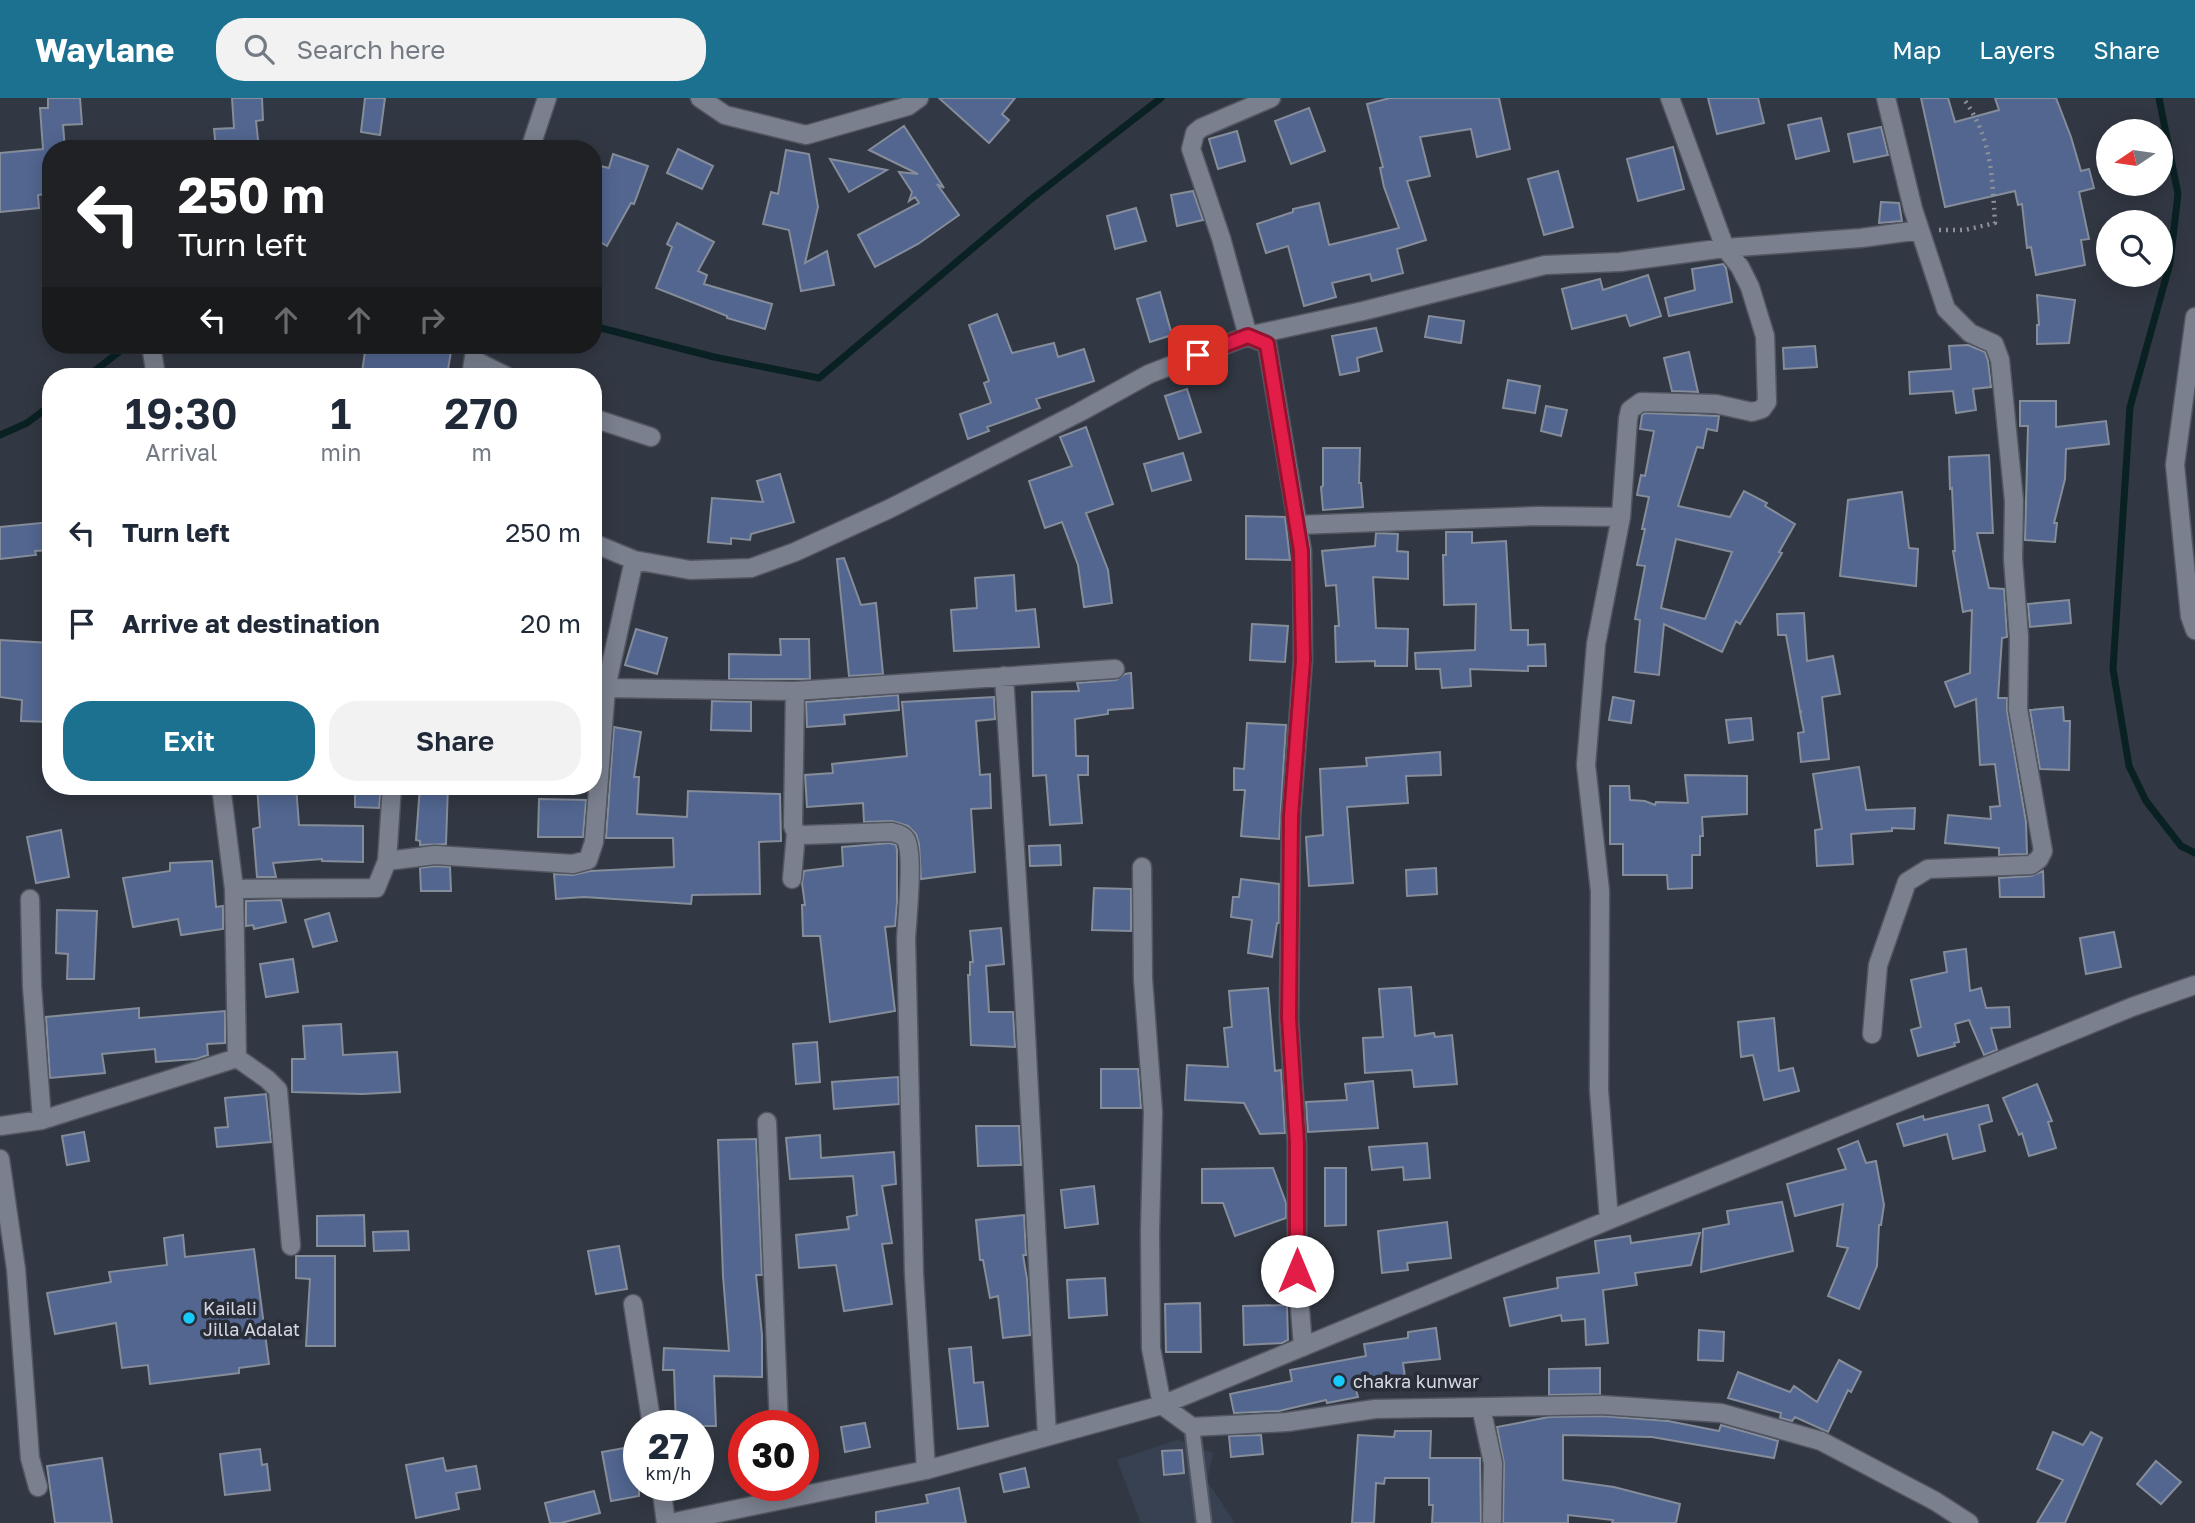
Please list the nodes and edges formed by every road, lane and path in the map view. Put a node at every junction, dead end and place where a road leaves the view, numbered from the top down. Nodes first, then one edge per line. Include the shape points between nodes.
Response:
1 (547, 98) edge
2 (700, 98) edge
3 (919, 98) edge
4 (1271, 98) edge
5 (1670, 98) edge
6 (1886, 98) edge
7 (1963, 98) edge
8 (533, 140) edge
9 (1920, 230) junction
10 (1725, 248) junction
11 (2194, 327) edge
12 (1248, 336) junction
13 (473, 360) edge
14 (490, 368) edge
15 (602, 421) edge
16 (651, 437) dead end
17 (1621, 517) junction
18 (1297, 525) junction
19 (602, 547) edge
20 (634, 560) junction
21 (2195, 630) edge
22 (1115, 669) dead end
23 (1004, 677) junction
24 (606, 688) junction
25 (795, 691) junction
26 (602, 739) edge
27 (222, 795) edge
28 (391, 795) edge
29 (598, 795) edge
30 (796, 833) junction
31 (387, 861) junction
32 (1142, 867) dead end
33 (792, 879) dead end
34 (234, 889) junction
35 (30, 899) dead end
36 (2195, 985) edge
37 (1872, 1034) dead end
38 (237, 1058) junction
39 (43, 1120) junction
40 (767, 1122) dead end
41 (0, 1126) edge
42 (0, 1159) edge
43 (1609, 1220) junction
44 (290, 1246) dead end
45 (633, 1304) dead end
46 (1303, 1348) junction
47 (1162, 1405) junction
48 (1481, 1407) junction
49 (650, 1410) edge
50 (778, 1410) edge
51 (1192, 1427) junction
52 (1047, 1436) junction
53 (926, 1470) junction
54 (38, 1487) dead end
55 (819, 1487) edge
56 (664, 1501) edge
57 (751, 1501) edge
58 (668, 1523) edge
59 (1204, 1523) edge
60 (1492, 1523) edge
61 (1969, 1523) edge

1 - 8 street
2 - 3 street via 725,115 806,135 908,106
4 - 12 street via 1201,128 1192,140
5 - 10 street
6 - 9 street
7 - 9 path via 1978,117 1990,157 1995,223 1965,230
9 - 10 street
9 - 37 street via 1946,309 1970,333 1994,344 2000,360 2014,501 2018,709 2043,851 2031,865 1928,869 1907,882 1878,965
10 - 12 street via 1620,262 1545,265
10 - 17 street via 1750,287 1765,336 1767,402 1752,412 1716,404 1641,401 1634,405 1628,419
11 - 21 street via 2175,465
12 - 18 street via 1267,344
12 - 20 street via 1149,374 889,509 795,552 751,568 690,570
13 - 14 street
15 - 16 street
17 - 18 street
17 - 43 street via 1596,644 1586,765 1600,891 1599,1090
18 - 46 street via 1303,660 1291,816 1289,1018
19 - 20 street
20 - 24 street
22 - 23 street
23 - 25 street
23 - 52 street
24 - 25 street
24 - 26 street
25 - 30 street
27 - 34 street
28 - 31 street
29 - 31 street via 588,860 573,864 435,855
30 - 33 street
30 - 53 street via 892,832 907,842 914,1274
31 - 34 street via 376,888
32 - 47 street via 1143,979 1153,1112 1151,1348
34 - 38 street
35 - 39 street
36 - 43 street
38 - 39 street
38 - 44 street via 278,1090
39 - 41 street
40 - 50 street
42 - 54 street via 16,1269 30,1458
43 - 46 street
45 - 49 street
46 - 47 street
47 - 51 street
47 - 52 street
48 - 51 street via 1375,1409 1287,1422
48 - 60 street via 1493,1463
48 - 61 street via 1602,1405 1721,1413 1821,1441
51 - 59 lane
52 - 53 street
53 - 55 street
56 - 58 street
57 - 58 street

